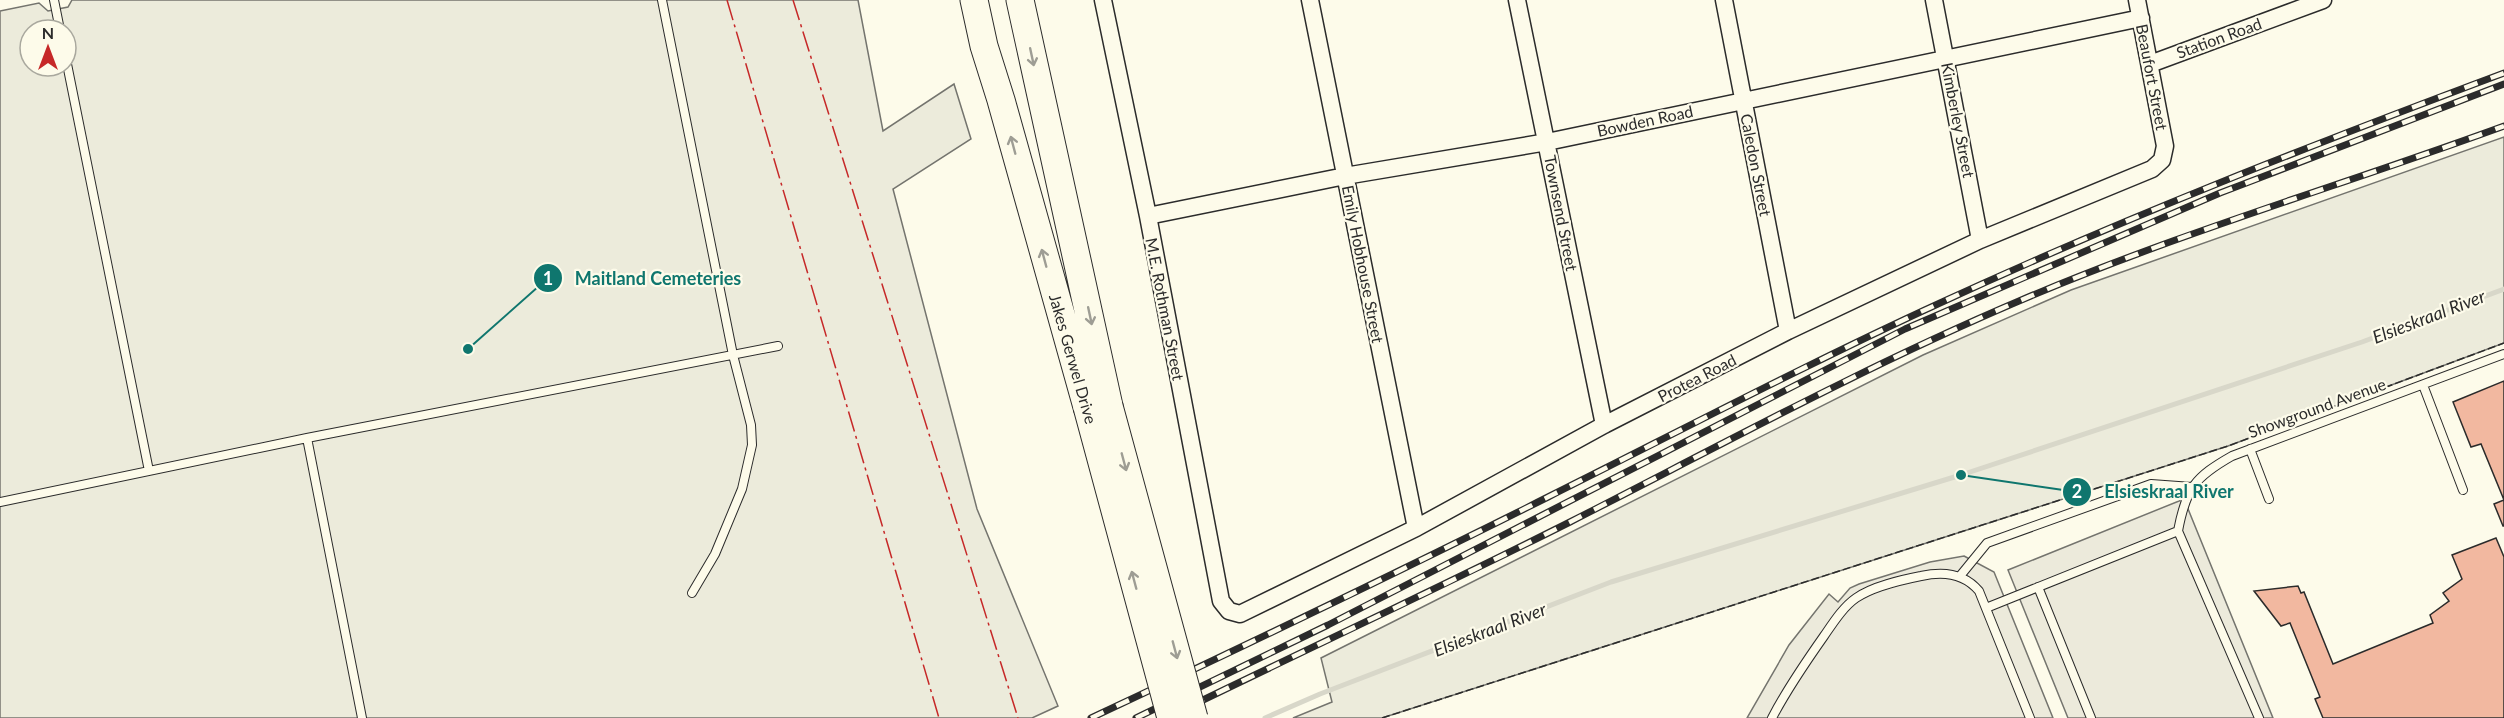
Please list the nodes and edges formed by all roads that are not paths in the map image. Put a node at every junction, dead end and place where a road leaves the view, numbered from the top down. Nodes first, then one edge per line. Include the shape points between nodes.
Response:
1 (54, 0) edge
2 (662, 0) edge
3 (957, 0) edge
4 (974, 0) edge
5 (1020, 0) edge
6 (1103, 0) edge
7 (1310, 0) edge
8 (1517, 0) edge
9 (1724, 0) edge
10 (1934, 0) edge
11 (2137, 0) edge
12 (2323, 0) edge
13 (58, 18) edge
14 (2141, 18) junction
15 (984, 46) junction
16 (1946, 58) junction
17 (2150, 64) junction
18 (70, 78) edge
19 (1744, 101) junction
20 (1547, 142) junction
21 (2164, 154) joint
22 (1345, 176) junction
23 (1148, 216) junction
24 (1980, 240) junction
25 (1788, 331) junction
26 (778, 346) dead end
27 (2504, 354) edge
28 (734, 355) junction
29 (2423, 385) junction
30 (1098, 406) junction
31 (1604, 425) junction
32 (307, 438) junction
33 (2250, 449) junction
34 (149, 471) junction
35 (2192, 487) junction
36 (2463, 490) dead end
37 (2269, 499) dead end
38 (0, 502) edge
39 (1416, 528) junction
40 (2178, 531) junction
41 (1960, 576) junction
42 (2038, 587) junction
43 (692, 593) dead end
44 (1986, 608) junction
45 (1234, 614) joint
46 (362, 718) edge
47 (1171, 718) edge
48 (1194, 718) edge
49 (1772, 718) edge
50 (2030, 718) edge
51 (2091, 718) edge
52 (2259, 718) edge

1 - 13 lane
2 - 28 lane
3 - 15 highway
4 - 15 highway, Jakes Gerwel Drive
5 -> 30 highway, Jakes Gerwel Drive
6 - 23 street, M.E. Rothman Street
7 - 22 street, Emily Hobhouse Street
8 - 20 street, Townsend Street
9 - 19 street, Caledon Street
10 - 16 street, Kimberley Street
11 - 14 street, Beaufort Street
12 - 17 street, Station Road
14 - 16 street, Bowden Road
14 - 17 street, Beaufort Street
30 -> 15 highway, Jakes Gerwel Drive
16 - 19 street, Bowden Road
16 - 24 street, Kimberley Street
17 - 21 street, Beaufort Street
18 - 34 lane
19 - 20 street, Bowden Road
19 - 25 street, Caledon Street
20 - 22 street, Bowden Road
20 - 31 street, Townsend Street
21 - 24 street, Protea Road via 2152,169
22 - 23 street, Bowden Road
22 - 39 street, Emily Hobhouse Street
23 - 45 street, M.E. Rothman Street via 1221,601
24 - 25 street, Protea Road
25 - 31 street, Protea Road
26 - 28 lane
27 - 29 lane, Showground Avenue
28 - 32 lane
28 - 43 lane via 751,425 749,466 715,554
29 - 33 lane, Showground Avenue
29 - 36 lane
47 -> 30 highway, Jakes Gerwel Drive, bridge
30 -> 48 highway, Jakes Gerwel Drive, bridge
31 - 39 street, Protea Road
32 - 34 lane
32 - 46 lane
33 - 35 lane, Showground Avenue via 2206,471
33 - 37 lane
34 - 38 lane
35 - 40 lane, Showground Avenue
35 - 41 lane via 2151,484 1986,543
39 - 45 street, Protea Road via 1246,613
40 - 42 lane
40 - 52 lane
41 - 44 lane via 1971,581
41 - 49 lane via 1916,577 1854,599 1791,682
42 - 44 lane
42 - 51 lane
44 - 50 lane

